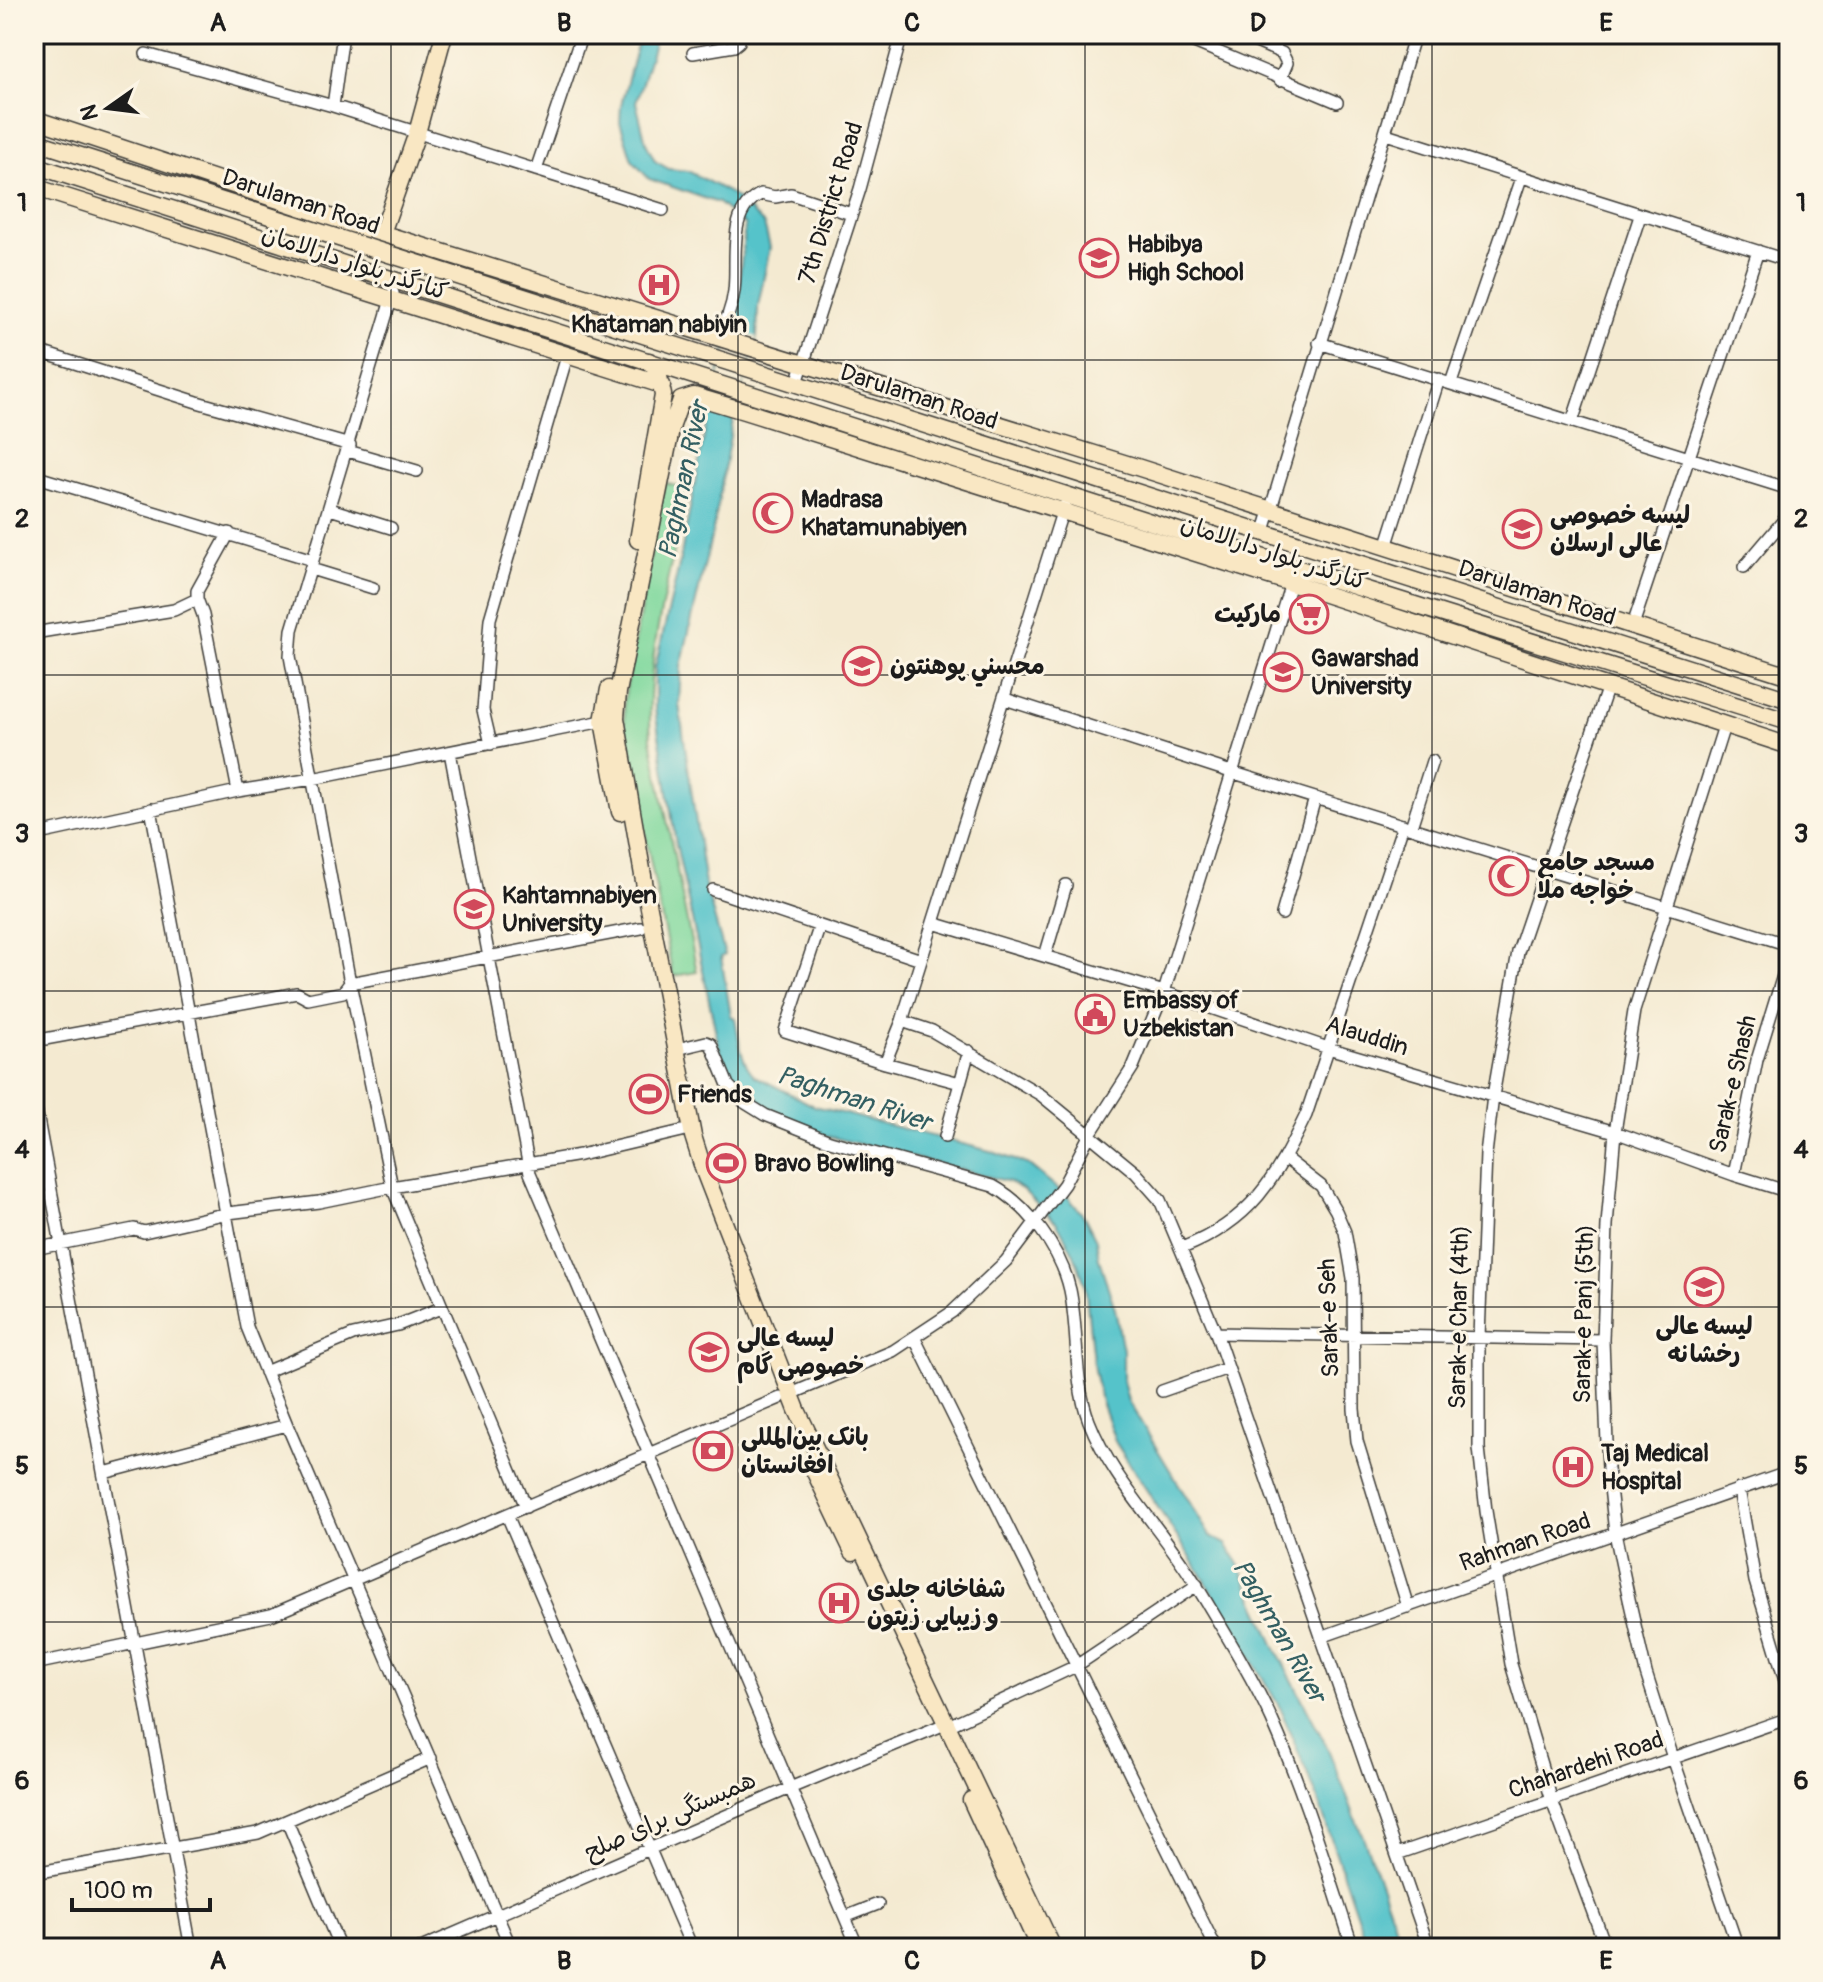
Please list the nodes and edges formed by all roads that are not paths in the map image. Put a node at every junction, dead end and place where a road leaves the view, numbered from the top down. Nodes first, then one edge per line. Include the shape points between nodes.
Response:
1 (343, 34) edge
2 (444, 34) edge
3 (582, 34) edge
4 (739, 34) edge
5 (902, 34) edge
6 (1175, 34) edge
7 (1245, 34) edge
8 (1415, 34) edge
9 (693, 53) dead end
10 (146, 54) dead end
11 (1280, 80) junction
12 (1337, 102) dead end
13 (333, 106) junction
14 (34, 119) edge
15 (417, 133) junction
16 (1386, 134) junction
17 (34, 141) edge
18 (34, 165) edge
19 (536, 170) junction
20 (1521, 178) junction
21 (34, 187) edge
22 (663, 210) dead end
23 (851, 214) junction
24 (1640, 216) junction
25 (382, 233) junction
26 (1758, 251) junction
27 (1789, 261) edge
28 (397, 281) junction
29 (392, 299) junction
30 (631, 333) junction
31 (723, 339) junction
32 (1319, 343) junction
33 (34, 350) edge
34 (617, 351) junction
35 (567, 356) junction
36 (649, 361) junction
37 (803, 364) junction
38 (1445, 381) junction
39 (797, 383) junction
40 (662, 385) junction
41 (790, 406) junction
42 (875, 409) junction
43 (1572, 422) junction
44 (784, 424) junction
45 (868, 431) junction
46 (349, 448) junction
47 (1689, 457) junction
48 (417, 471) dead end
49 (34, 476) edge
50 (1789, 489) edge
51 (1068, 494) junction
52 (330, 509) junction
53 (1269, 511) junction
54 (1062, 512) junction
55 (1789, 514) edge
56 (391, 528) dead end
57 (1264, 531) junction
58 (229, 533) junction
59 (1386, 547) junction
60 (1205, 548) junction
61 (312, 565) junction
62 (1744, 567) dead end
63 (1291, 583) junction
64 (373, 588) dead end
65 (197, 599) junction
66 (1632, 628) junction
67 (34, 633) edge
68 (1789, 676) edge
69 (1608, 686) junction
70 (1005, 699) junction
71 (1789, 700) edge
72 (603, 721) junction
73 (1789, 722) edge
74 (1724, 726) junction
75 (491, 744) junction
76 (1789, 746) edge
77 (450, 752) junction
78 (1432, 761) dead end
79 (1231, 772) junction
80 (312, 779) junction
81 (238, 791) junction
82 (1315, 798) junction
83 (151, 809) junction
84 (1407, 826) junction
85 (34, 835) edge
86 (1545, 869) junction
87 (1066, 885) dead end
88 (713, 890) dead end
89 (1667, 908) junction
90 (1282, 914) dead end
91 (933, 923) junction
92 (641, 928) junction
93 (819, 928) junction
94 (1789, 945) edge
95 (1045, 956) junction
96 (1789, 956) edge
97 (490, 958) junction
98 (921, 960) junction
99 (657, 977) junction
100 (350, 983) junction
101 (1164, 992) junction
102 (190, 1013) junction
103 (902, 1021) junction
104 (34, 1041) edge
105 (1328, 1048) junction
106 (677, 1049) junction
107 (969, 1051) junction
108 (885, 1063) junction
109 (960, 1083) junction
110 (1493, 1096) junction
111 (34, 1098) edge
112 (682, 1131) junction
113 (1615, 1132) junction
114 (1090, 1134) junction
115 (945, 1137) dead end
116 (1285, 1158) junction
117 (527, 1163) junction
118 (1734, 1175) junction
119 (392, 1187) junction
120 (1789, 1192) edge
121 (228, 1213) junction
122 (1038, 1221) junction
123 (61, 1244) junction
124 (1182, 1248) junction
125 (34, 1249) edge
126 (441, 1308) junction
127 (1216, 1333) junction
128 (1352, 1335) junction
129 (1479, 1337) junction
130 (915, 1339) junction
131 (1603, 1340) junction
132 (1228, 1368) junction
133 (265, 1372) junction
134 (1162, 1391) dead end
135 (786, 1396) junction
136 (287, 1425) junction
137 (648, 1455) junction
138 (1789, 1472) edge
139 (104, 1473) junction
140 (1739, 1489) junction
141 (526, 1507) junction
142 (507, 1515) junction
143 (1615, 1533) junction
144 (1496, 1575) junction
145 (353, 1581) junction
146 (1197, 1585) junction
147 (1408, 1607) junction
148 (1321, 1637) junction
149 (137, 1645) junction
150 (34, 1664) edge
151 (1076, 1666) junction
152 (1789, 1694) edge
153 (1789, 1718) edge
154 (943, 1727) junction
155 (431, 1758) junction
156 (1673, 1758) junction
157 (790, 1788) junction
158 (978, 1801) junction
159 (1552, 1801) junction
160 (287, 1821) junction
161 (173, 1847) junction
162 (648, 1850) junction
163 (1397, 1854) junction
164 (34, 1873) edge
165 (878, 1904) dead end
166 (498, 1915) junction
167 (845, 1917) junction
168 (191, 1948) edge
169 (340, 1948) edge
170 (421, 1948) edge
171 (511, 1948) edge
172 (692, 1948) edge
173 (858, 1948) edge
174 (1039, 1948) edge
175 (1053, 1948) edge
176 (1216, 1948) edge
177 (1353, 1948) edge
178 (1429, 1948) edge
179 (1606, 1948) edge
180 (1738, 1948) edge

1 - 13 street
2 - 15 main road
3 - 19 street
4 - 9 street via 734,46
5 - 23 street, 7th District Road
6 - 11 street
7 - 11 street via 1282,53 1287,63
8 - 16 street
10 - 13 street
11 - 12 street
13 - 15 street
14 - 25 main road, کنارگذر بلوار دارالامان
15 - 19 street
15 - 25 main road
16 - 20 street
16 - 32 street
17 - 30 main road, Darulaman Road
18 - 28 main road, Darulaman Road
19 - 22 street
20 - 24 street
20 - 38 street
21 - 29 main road, کنارگذر بلوار دارالامان
23 - 31 street via 791,194 761,194 746,206 738,221 734,292
23 - 37 street, 7th District Road
24 - 26 street
24 - 43 street
25 - 31 main road, کنارگذر بلوار دارالامان
26 - 27 street
26 - 47 street
28 - 29 street
28 - 34 main road, Darulaman Road
29 - 35 main road, کنارگذر بلوار دارالامان
29 - 46 street
30 - 34 main road
30 - 39 main road, Darulaman Road
31 - 37 main road, کنارگذر بلوار دارالامان
32 - 38 street
32 - 53 street
33 - 46 street
34 - 36 main road, Darulaman Road
35 - 40 main road, کنارگذر بلوار دارالامان
35 - 75 street via 490,619 483,710
36 - 40 main road
36 - 41 main road, Darulaman Road
37 - 39 street, 7th District Road
37 - 53 main road, کنارگذر بلوار دارالامان
38 - 43 street
38 - 59 street
39 - 42 main road, Darulaman Road
40 - 72 main road via 660,422
41 - 44 main road
41 - 45 main road, Darulaman Road
42 - 45 main road
42 - 57 main road, Darulaman Road
43 - 47 street
44 - 54 main road, کنارگذر بلوار دارالامان
44 - 99 main road, کنارگذر بلوار دارالامان via 690,395 677,406 616,718
45 - 51 main road, Darulaman Road
46 - 48 street
46 - 52 street
47 - 50 street
47 - 66 street
49 - 58 street
51 - 54 street
51 - 60 main road, Darulaman Road
52 - 56 street
52 - 61 street
53 - 57 street
53 - 59 main road, کنارگذر بلوار دارالامان
54 - 60 main road, کنارگذر بلوار دارالامان
54 - 70 street
55 - 62 street
57 - 71 main road, Darulaman Road
58 - 61 street
58 - 65 street
59 - 66 main road, کنارگذر بلوار دارالامان
60 - 63 main road, کنارگذر بلوار دارالامان
60 - 73 main road, Darulaman Road
61 - 64 street
61 - 80 street via 292,630 290,656
63 - 69 main road, کنارگذر بلوار دارالامان
63 - 79 street
65 - 67 street via 174,610
65 - 81 street
66 - 68 main road, کنارگذر بلوار دارالامان
69 - 74 main road, کنارگذر بلوار دارالامان
69 - 86 street, Sarak-e Char (4th)
70 - 79 street
70 - 91 street
72 - 75 street
72 - 92 main road
74 - 76 main road, کنارگذر بلوار دارالامان
74 - 89 street, Sarak-e Panj (5th)
75 - 77 street
77 - 80 street
77 - 97 street
78 - 84 street
79 - 82 street
79 - 101 street
80 - 81 street
80 - 100 street
81 - 83 street
82 - 84 street
82 - 90 street
83 - 85 street
83 - 102 street
84 - 86 street
84 - 105 street
86 - 89 street
86 - 110 street, Sarak-e Char (4th) via 1518,952
87 - 95 street
88 - 93 street
89 - 94 street
89 - 113 street, Sarak-e Panj (5th) via 1634,1011
91 - 95 street, Alauddin
91 - 98 street
92 - 97 street
92 - 99 main road
93 - 98 street
93 - 108 street via 785,1031
95 - 101 street, Alauddin
96 - 118 street, Sarak-e Shash via 1757,1060
97 - 100 street
97 - 117 street
98 - 103 street
99 - 106 main road
99 - 112 main road
100 - 102 street via 343,992 308,999 297,993
100 - 119 street
101 - 105 street, Alauddin
101 - 114 street via 1133,1067
102 - 104 street
102 - 121 street
103 - 107 street
103 - 108 street
105 - 110 street, Alauddin
105 - 116 street
106 - 122 street via 711,1044 728,1085 765,1115 830,1141 993,1186
106 - 135 main road via 693,1136
107 - 109 street
107 - 114 street via 1041,1095
108 - 109 street
109 - 115 street
110 - 113 street, Alauddin
110 - 129 street, Sarak-e Char (4th)
111 - 123 street
112 - 117 street
112 - 135 main road
113 - 118 street, Alauddin
113 - 131 street, Sarak-e Panj (5th)
114 - 122 street
114 - 124 street via 1160,1200
116 - 124 street via 1241,1216
116 - 128 street, Sarak-e Seh via 1321,1186 1345,1232 1353,1278
117 - 119 street
117 - 137 street
118 - 120 street, Alauddin
119 - 121 street
119 - 126 street
121 - 123 street
121 - 133 street via 247,1327
122 - 130 street via 985,1282
122 - 146 street via 1070,1288 1088,1419 1104,1453
123 - 125 street
123 - 139 street
124 - 127 street
126 - 133 street via 353,1335
126 - 141 street
127 - 128 street
127 - 132 street
128 - 129 street
128 - 147 street, Sarak-e Seh via 1357,1441
129 - 131 street
129 - 144 street, Sarak-e Char (4th) via 1479,1448
130 - 135 street
130 - 151 street
131 - 143 street, Sarak-e Panj (5th)
132 - 134 street
132 - 148 street
133 - 136 street
135 - 137 street
135 - 154 main road
136 - 139 street
136 - 145 street
137 - 141 street
137 - 157 street
138 - 140 street, Rahman Road
139 - 149 street
140 - 143 street, Rahman Road
140 - 152 street via 1755,1581
141 - 142 street
142 - 145 street
142 - 162 street
143 - 144 street, Rahman Road
143 - 156 street, Sarak-e Panj (5th) via 1646,1673
144 - 147 street, Rahman Road
144 - 159 street, Sarak-e Char (4th) via 1511,1664
145 - 149 street via 271,1615
145 - 155 street
146 - 151 street, همبستگی برای صلح
146 - 177 street via 1271,1718
147 - 148 street, Rahman Road
148 - 163 street
149 - 150 street
149 - 161 street
151 - 154 street, همبستگی برای صلح
151 - 176 street
153 - 156 street, Chahardehi Road
154 - 157 street, همبستگی برای صلح
154 - 158 main road
155 - 160 street
155 - 166 street
156 - 159 street, Chahardehi Road
156 - 180 street, Sarak-e Panj (5th)
157 - 162 street, همبستگی برای صلح
157 - 167 street
158 - 174 main road
158 - 175 main road
159 - 163 street, Chahardehi Road
159 - 179 street, Sarak-e Char (4th)
160 - 161 street via 258,1833
160 - 169 street
161 - 164 street
161 - 168 street
162 - 166 street, همبستگی برای صلح
162 - 172 street
163 - 178 street
165 - 167 street
166 - 170 street, همبستگی برای صلح
166 - 171 street
167 - 173 street

